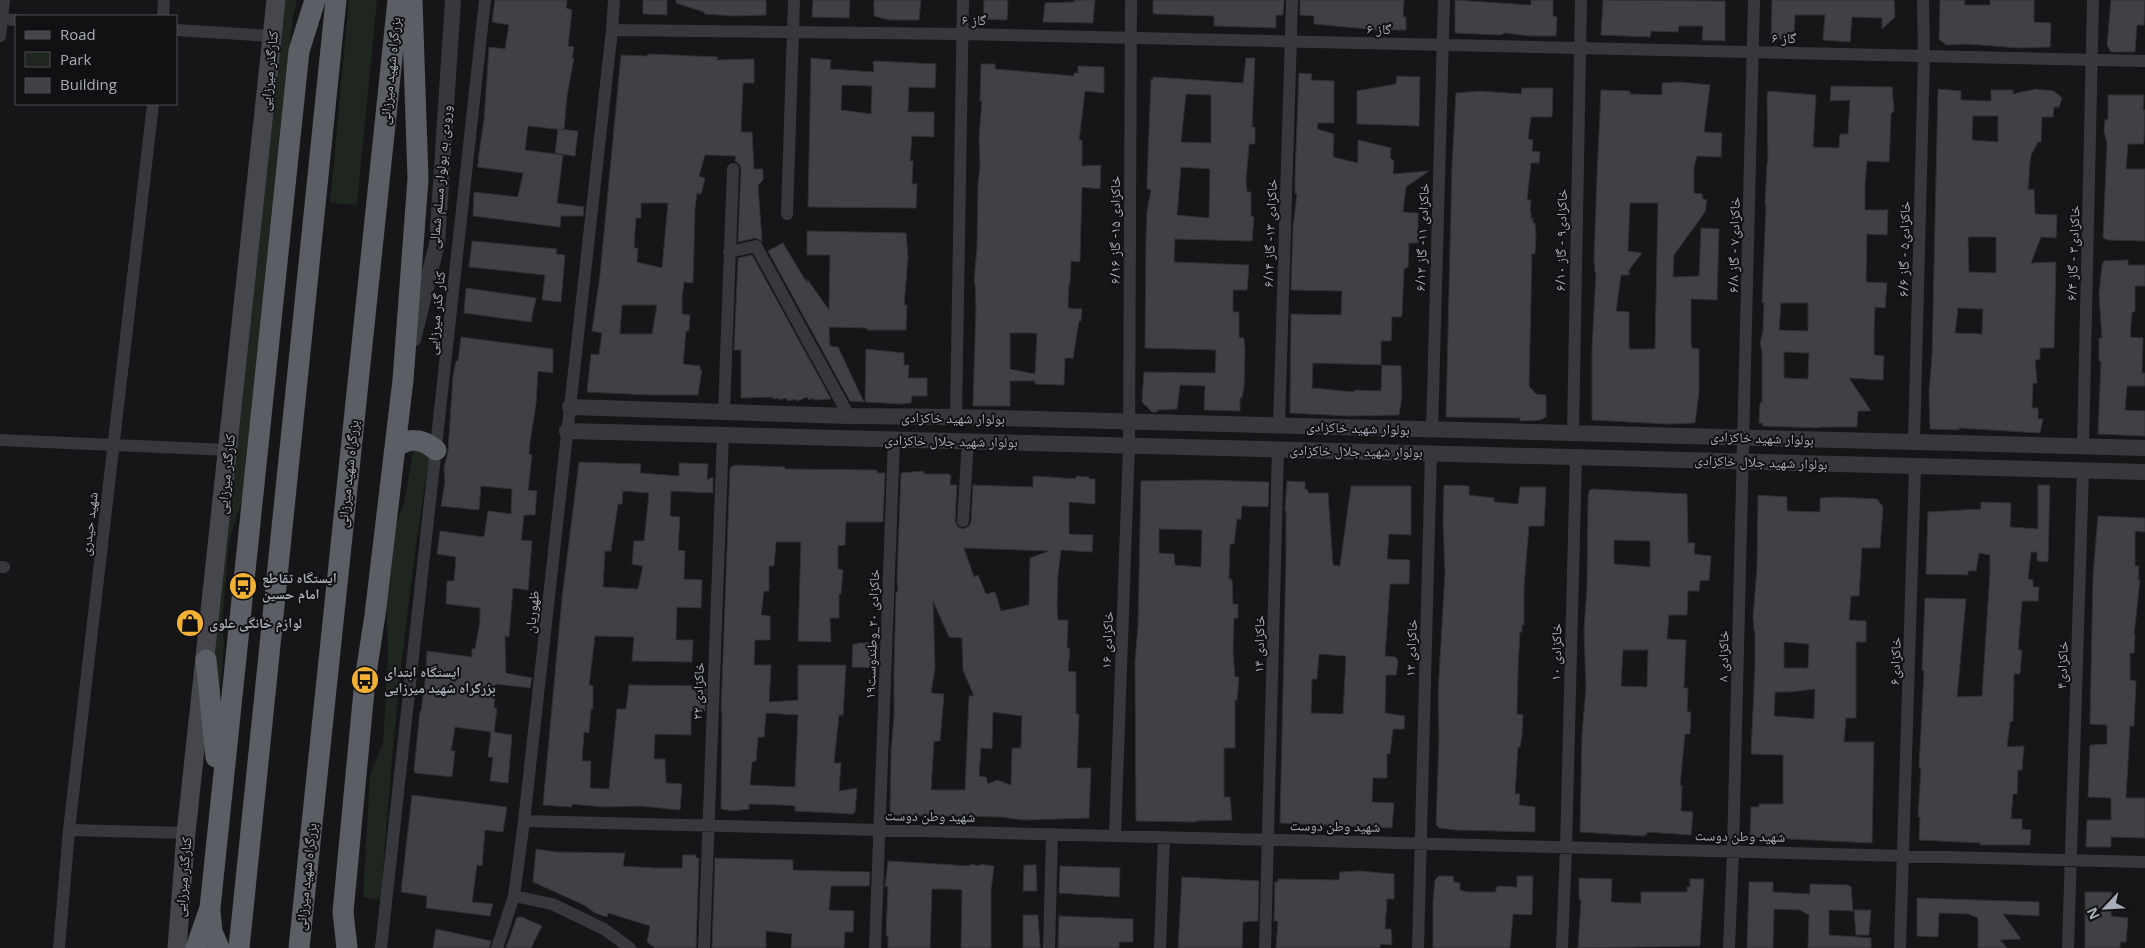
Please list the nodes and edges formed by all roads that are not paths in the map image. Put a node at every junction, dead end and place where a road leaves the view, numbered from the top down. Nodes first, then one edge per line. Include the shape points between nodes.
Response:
1 (4, 0) edge
2 (164, 0) edge
3 (276, 0) edge
4 (315, 0) edge
5 (336, 0) edge
6 (398, 0) edge
7 (412, 0) edge
8 (453, 0) edge
9 (485, 0) edge
10 (614, 0) edge
11 (794, 0) edge
12 (963, 0) edge
13 (1131, 0) edge
14 (1292, 0) edge
15 (1444, 0) edge
16 (1581, 0) edge
17 (1754, 0) edge
18 (1923, 0) edge
19 (2093, 0) edge
20 (163, 15) edge
21 (1, 19) edge
22 (15, 20) edge
23 (178, 30) edge
24 (612, 30) junction
25 (794, 31) junction
26 (962, 34) junction
27 (0, 36) edge
28 (272, 36) junction
29 (1130, 38) junction
30 (1290, 42) junction
31 (1442, 45) junction
32 (1580, 48) junction
33 (1754, 52) junction
34 (1924, 56) junction
35 (2093, 60) junction
36 (2145, 61) edge
37 (153, 105) edge
38 (733, 170) dead end
39 (787, 214) dead end
40 (729, 252) junction
41 (403, 380) junction
42 (570, 407) junction
43 (724, 411) junction
44 (850, 416) junction
45 (956, 417) junction
46 (1129, 422) junction
47 (1279, 426) junction
48 (1432, 430) junction
49 (567, 431) junction
50 (1573, 433) junction
51 (723, 435) junction
52 (1744, 438) junction
53 (894, 439) junction
54 (0, 440) edge
55 (968, 441) junction
56 (1914, 442) junction
57 (114, 444) junction
58 (1129, 445) junction
59 (395, 447) junction
60 (2083, 447) junction
61 (2145, 448) edge
62 (228, 450) junction
63 (436, 450) junction
64 (1278, 450) junction
65 (1431, 453) junction
66 (1576, 457) junction
67 (1743, 462) junction
68 (1915, 467) junction
69 (2083, 471) junction
70 (2145, 472) edge
71 (963, 521) dead end
72 (206, 660) junction
73 (220, 804) junction
74 (524, 821) junction
75 (708, 825) junction
76 (69, 830) junction
77 (880, 830) junction
78 (186, 833) junction
79 (1052, 834) junction
80 (1115, 836) junction
81 (1164, 837) junction
82 (1270, 840) junction
83 (1421, 844) junction
84 (1566, 847) junction
85 (1733, 851) junction
86 (1904, 855) junction
87 (2072, 860) junction
88 (2145, 862) edge
89 (514, 896) junction
90 (210, 908) junction
91 (342, 912) junction
92 (60, 948) edge
93 (177, 948) edge
94 (196, 948) edge
95 (219, 948) edge
96 (239, 948) edge
97 (299, 948) edge
98 (333, 948) edge
99 (347, 948) edge
100 (381, 948) edge
101 (497, 948) edge
102 (630, 948) edge
103 (704, 948) edge
104 (875, 948) edge
105 (1049, 948) edge
106 (1160, 948) edge
107 (1265, 948) edge
108 (1418, 948) edge
109 (1562, 948) edge
110 (1729, 948) edge
111 (1900, 948) edge
112 (2068, 948) edge

1 - 21 street
2 - 20 street
3 - 28 main road, کنارگذر میرزایی
4 - 73 highway via 299,51
5 - 96 highway
6 - 97 highway, بزرگراه شهید میرزائی
7 - 41 highway via 418,180
8 - 41 street, ورودی به بولوار مسلم شمالی via 437,244
9 - 63 street, کنار گذر میرزایی
10 - 24 street, ظهوریان
11 - 25 street
12 - 26 street
13 - 29 street, خاکزادی ۱۵- گاز ۶/۱۶
14 - 30 street, خاکزادی ۱۳- گاز ۶/۱۴
15 - 31 street, خاکزادی ۱۱- گاز ۶/۱۲
16 - 32 street, خاکزادی۹ - گاز ۶/۱۰
17 - 33 street, خاکزادی۷ - گاز ۶/۸
18 - 34 street, خاکزادی۵ - گاز ۶/۶
19 - 35 street, خاکزادی۳ - گاز ۶/۴
21 - 22 street
21 - 27 street
23 - 28 street
24 - 25 street, گاز ۶
24 - 42 street, ظهوریان
25 - 26 street, گاز ۶
25 - 39 street
26 - 29 street, گاز ۶
26 - 45 street
28 - 62 main road, کنارگذر میرزایی
29 - 30 street, گاز ۶
29 - 46 street, خاکزادی ۱۵- گاز ۶/۱۶
30 - 31 street, گاز ۶
30 - 47 street, خاکزادی ۱۳- گاز ۶/۱۴
31 - 32 street, گاز ۶
31 - 48 street, خاکزادی ۱۱- گاز ۶/۱۲
32 - 33 street, گاز ۶
32 - 50 street, خاکزادی۹ - گاز ۶/۱۰
33 - 34 street, گاز ۶
33 - 52 street, خاکزادی۷ - گاز ۶/۸
34 - 35 street, گاز ۶
34 - 56 street, خاکزادی۵ - گاز ۶/۶
35 - 36 street, گاز ۶
35 - 60 street, خاکزادی۳ - گاز ۶/۴
37 - 57 street, شهید حیدری
38 - 40 street
40 - 43 street
40 - 44 street via 756,246
41 - 59 highway
42 - 43 street, بولوار شهید خاکزادی
42 - 49 street, ظهوریان
43 - 44 street, بولوار شهید خاکزادی
44 - 45 street, بولوار شهید خاکزادی
45 - 46 street, بولوار شهید خاکزادی
46 - 47 street, بولوار شهید خاکزادی
46 - 58 street, خاکزادی ۱۵- گاز ۶/۱۶
47 - 48 street, بولوار شهید خاکزادی
48 - 50 street, بولوار شهید خاکزادی
49 - 51 street, بولوار شهید جلال خاکزادی
49 - 74 street, ظهوریان
50 - 52 street, بولوار شهید خاکزادی
51 - 53 street, بولوار شهید جلال خاکزادی
51 - 75 street, خاکزادی ۲۲
52 - 56 street, بولوار شهید خاکزادی
52 - 67 street, خاکزادی۷ - گاز ۶/۸
53 - 55 street, بولوار شهید جلال خاکزادی
53 - 77 street, خاکزادی ۲۰_وطندوست۱۹
54 - 57 street
55 - 58 street, بولوار شهید جلال خاکزادی
55 - 71 street
56 - 60 street, بولوار شهید خاکزادی
57 - 62 street
57 - 76 street, شهید حیدری
58 - 64 street, بولوار شهید جلال خاکزادی
58 - 80 street, خاکزادی ۱۶
59 - 63 highway via 405,440 416,439 427,442
59 - 91 highway via 365,680
60 - 61 street, بولوار شهید خاکزادی
62 - 72 main road, کنارگذر میرزایی
63 - 100 street, کنار گذر میرزایی
64 - 65 street, بولوار شهید جلال خاکزادی
64 - 82 street, خاکزادی ۱۴
65 - 66 street, بولوار شهید جلال خاکزادی
65 - 83 street, خاکزادی ۱۲
66 - 67 street, بولوار شهید جلال خاکزادی
66 - 84 street, خاکزادی ۱۰
67 - 68 street, بولوار شهید جلال خاکزادی
67 - 85 street, خاکزادی ۸
68 - 69 street, بولوار شهید جلال خاکزادی
68 - 86 street, خاکزادی۶
69 - 70 street, بولوار شهید جلال خاکزادی
69 - 87 street, خاکزادی۴
72 - 73 highway
72 - 78 main road, کنارگذر میرزایی
73 - 90 highway
74 - 75 street, شهید وطن دوست
74 - 89 street, ظهوریان
75 - 77 street, شهید وطن دوست
75 - 103 street, خاکزادی ۲۲
76 - 78 street
76 - 92 street, شهید حیدری
77 - 79 street, شهید وطن دوست
77 - 104 street, خاکزادی ۲۰_وطندوست۱۹
78 - 93 main road, کنارگذر میرزایی
79 - 80 street, شهید وطن دوست
79 - 105 street
80 - 81 street, شهید وطن دوست
81 - 82 street, شهید وطن دوست
81 - 106 street
82 - 83 street, شهید وطن دوست
82 - 107 street, خاکزادی ۱۴
83 - 84 street, شهید وطن دوست
83 - 108 street, خاکزادی ۱۲
84 - 85 street, شهید وطن دوست
84 - 109 street, خاکزادی ۱۰
85 - 86 street, شهید وطن دوست
85 - 110 street, خاکزادی ۸
86 - 87 street, شهید وطن دوست
86 - 111 street, خاکزادی۶
87 - 88 street, شهید وطن دوست
87 - 112 street, خاکزادی۴
89 - 101 street
89 - 102 street via 552,904 604,929
90 - 94 highway
90 - 95 highway via 212,932
91 - 98 highway via 339,936
91 - 99 highway

